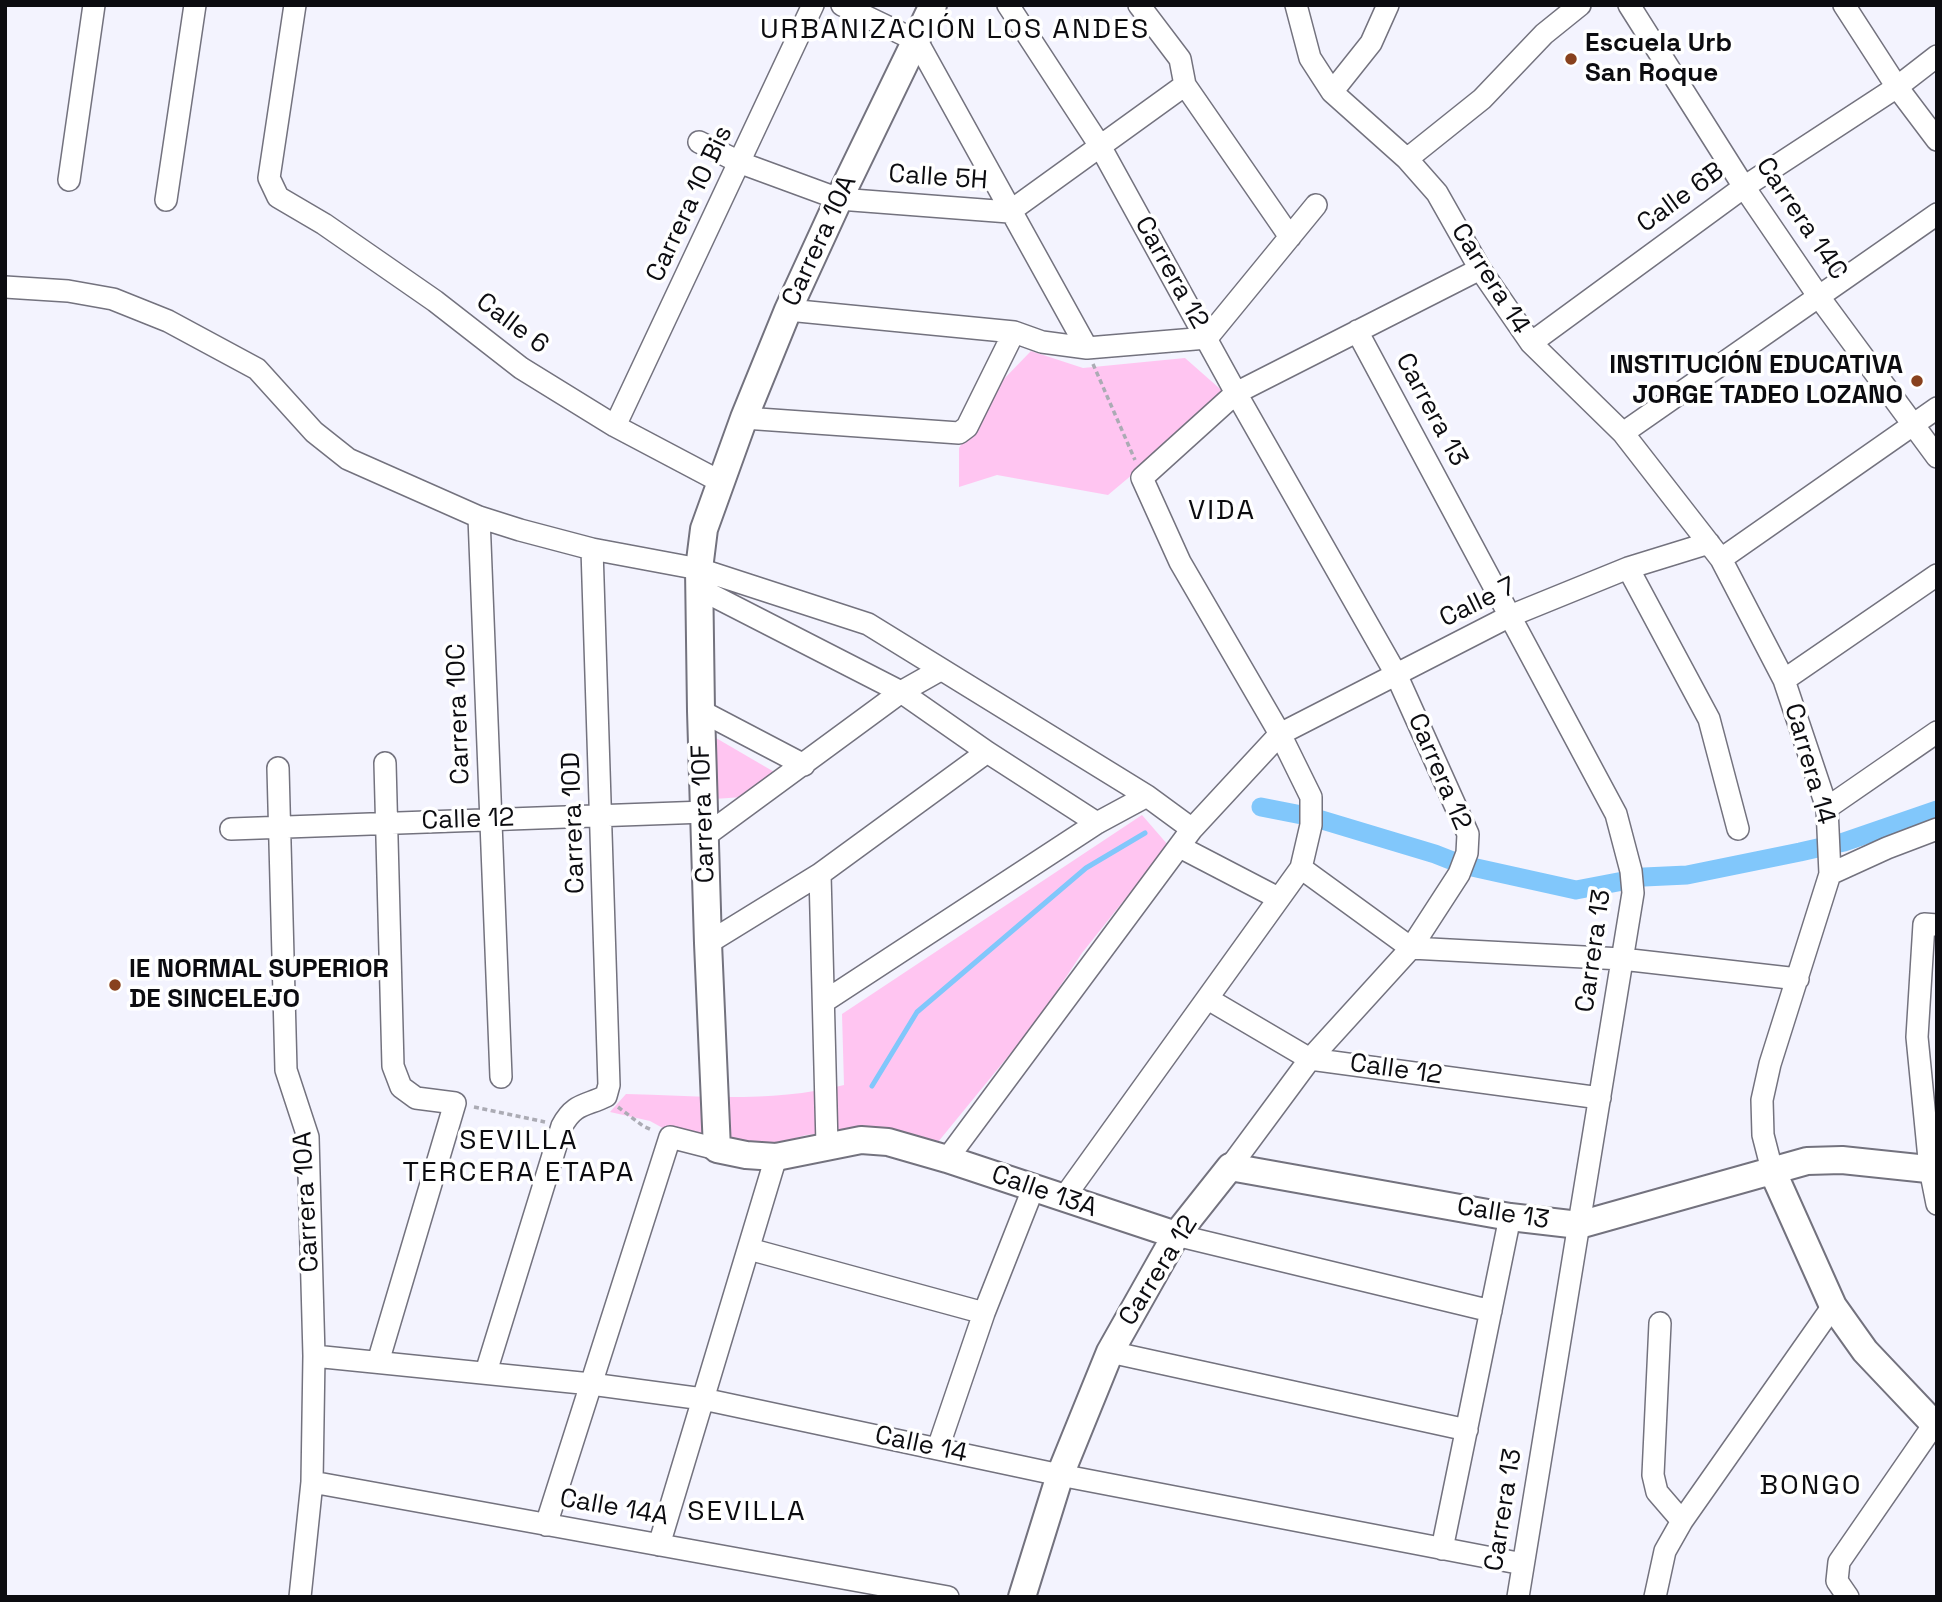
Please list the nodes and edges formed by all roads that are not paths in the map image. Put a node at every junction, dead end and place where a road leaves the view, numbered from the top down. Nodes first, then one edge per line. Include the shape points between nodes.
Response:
1 (94, 5) edge
2 (195, 5) edge
3 (295, 5) edge
4 (813, 5) edge
5 (842, 5) edge
6 (933, 5) edge
7 (1008, 5) edge
8 (1139, 5) edge
9 (1296, 5) edge
10 (1388, 5) edge
11 (1580, 5) edge
12 (1629, 5) edge
13 (1844, 5) edge
14 (916, 41) junction
15 (1937, 56) edge
16 (1185, 86) junction
17 (1897, 87) junction
18 (1332, 92) junction
19 (1937, 140) edge
20 (699, 142) dead end
21 (1100, 146) junction
22 (1407, 159) junction
23 (741, 163) junction
24 (69, 180) dead end
25 (1744, 187) junction
26 (839, 199) junction
27 (166, 200) dead end
28 (1316, 205) dead end
29 (1009, 212) junction
30 (1937, 214) edge
31 (1290, 237) junction
32 (1480, 269) junction
33 (5, 287) edge
34 (1819, 297) junction
35 (788, 310) junction
36 (1357, 331) junction
37 (1014, 332) junction
38 (1207, 338) junction
39 (1531, 344) junction
40 (1087, 348) junction
41 (1236, 394) junction
42 (1937, 408) edge
43 (744, 418) junction
44 (1913, 424) junction
45 (615, 426) junction
46 (1623, 433) junction
47 (1937, 457) edge
48 (721, 482) junction
49 (479, 517) junction
50 (592, 549) junction
51 (1715, 551) junction
52 (1628, 568) junction
53 (1937, 575) edge
54 (699, 579) junction
55 (1510, 617) junction
56 (940, 670) junction
57 (1396, 674) junction
58 (1784, 680) junction
59 (901, 692) junction
60 (701, 711) junction
61 (1937, 732) edge
62 (1280, 734) junction
63 (987, 752) junction
64 (385, 763) dead end
65 (804, 765) junction
66 (278, 768) dead end
67 (1147, 796) junction
68 (602, 816) junction
69 (1828, 818) junction
70 (491, 820) junction
71 (1097, 823) junction
72 (387, 824) junction
73 (705, 824) junction
74 (279, 827) junction
75 (231, 829) dead end
76 (1192, 829) junction
77 (1738, 829) dead end
78 (1937, 829) edge
79 (1180, 847) junction
80 (1301, 868) junction
81 (820, 874) junction
82 (1830, 874) junction
83 (1278, 898) junction
84 (1930, 924) edge
85 (708, 943) junction
86 (1411, 948) junction
87 (1622, 960) junction
88 (1798, 979) junction
89 (1208, 999) junction
90 (825, 1001) junction
91 (1927, 1038) edge
92 (1310, 1059) junction
93 (501, 1077) dead end
94 (1600, 1098) junction
95 (827, 1145) junction
96 (717, 1149) junction
97 (776, 1157) junction
98 (947, 1159) junction
99 (1230, 1167) junction
100 (1772, 1170) junction
101 (1933, 1170) edge
102 (1033, 1189) junction
103 (1063, 1199) junction
104 (1937, 1204) edge
105 (1510, 1217) junction
106 (1579, 1225) junction
107 (1176, 1236) junction
108 (748, 1249) junction
109 (1833, 1306) junction
110 (1491, 1311) junction
111 (984, 1313) junction
112 (1660, 1323) dead end
113 (1110, 1352) junction
114 (314, 1356) junction
115 (378, 1362) junction
116 (486, 1372) junction
117 (591, 1384) junction
118 (703, 1399) junction
119 (1936, 1424) edge
120 (1467, 1430) junction
121 (938, 1448) junction
122 (1060, 1475) junction
123 (312, 1482) junction
124 (1682, 1521) junction
125 (546, 1524) junction
126 (659, 1545) junction
127 (1442, 1549) junction
128 (1523, 1564) junction
129 (300, 1597) edge
130 (948, 1597) edge
131 (1022, 1597) edge
132 (1518, 1597) edge
133 (1655, 1597) edge
134 (1848, 1597) edge

1 - 24 street
2 - 27 street
3 - 45 street, Calle 6 via 269,178 278,197 324,223 424,293 521,368
4 - 23 street, Carrera 10 Bis
5 - 14 street
6 - 14 street, Carrera 10A
7 - 21 street, Carrera 12
8 - 16 street via 1180,59
9 - 18 street, Carrera 14 via 1310,58
10 - 18 street via 1371,43
11 - 22 street via 1544,34 1482,99
12 - 25 street, Carrera 14C
13 - 17 street
14 - 26 street, Carrera 10A
14 - 29 street
15 - 17 street, Calle 6B
16 - 21 street, Calle 5H
16 - 31 street
17 - 19 street
17 - 25 street, Calle 6B
18 - 22 street, Carrera 14
20 - 23 street, Calle 5H
21 - 29 street, Calle 5H
21 - 38 street, Carrera 12
22 - 32 street, Carrera 14 via 1437,193
23 - 26 street, Calle 5H
23 - 45 street, Carrera 10 Bis
25 - 34 street, Carrera 14C
25 - 39 street, Calle 6B
26 - 29 street, Calle 5H
26 - 35 street, Carrera 10A
28 - 31 street
29 - 40 street
30 - 34 street
31 - 38 street
32 - 36 street
32 - 39 street, Carrera 14
33 - 49 street via 113,299 168,321 257,369 314,432 348,459
34 - 44 street, Carrera 14C
34 - 46 street
35 - 37 street
35 - 43 street, Carrera 10A
36 - 41 street
36 - 55 street, Carrera 13
37 - 40 street via 1042,342
37 - 43 street via 967,427 959,433
38 - 40 street
38 - 41 street, Carrera 12
39 - 46 street, Carrera 14
41 - 57 street, Carrera 12
41 - 62 street via 1142,478 1180,562
42 - 44 street, Calle 7
43 - 48 street, Carrera 10A
44 - 47 street, Carrera 14C
44 - 51 street, Calle 7
45 - 48 street, Calle 6
46 - 51 street, Carrera 14
48 - 54 street, Carrera 10F via 704,529
49 - 50 street
49 - 70 street, Carrera 10C
50 - 54 street
50 - 68 street, Carrera 10D
51 - 52 street, Calle 7
51 - 58 street, Carrera 14
52 - 55 street, Calle 7
52 - 77 street via 1709,719
53 - 58 street
54 - 56 street via 868,624
54 - 59 street
54 - 60 street, Carrera 10F
55 - 57 street, Calle 7
55 - 87 street, Carrera 13 via 1616,814 1633,893
56 - 59 street
56 - 67 street
57 - 62 street, Calle 7
57 - 86 street, Carrera 12 via 1468,834 1459,874
58 - 69 street, Carrera 14
59 - 63 street
59 - 65 street
60 - 65 street
60 - 73 street, Carrera 10F
61 - 69 street
62 - 76 street, Calle 7
62 - 80 street via 1311,797 1311,825
63 - 71 street
63 - 81 street
64 - 72 street
65 - 73 street
66 - 74 street, Carrera 10A
67 - 71 street
67 - 76 street
68 - 70 street, Calle 12
68 - 73 street, Calle 12
68 - 116 street, Carrera 10D via 606,1096 581,1104 562,1126
69 - 82 street, Carrera 14
70 - 72 street, Calle 12
70 - 93 street, Carrera 10C
71 - 90 street
72 - 74 street, Calle 12
72 - 115 street via 393,1066 401,1087 416,1098 455,1103
73 - 85 street, Carrera 10F
74 - 75 street, Calle 12
74 - 114 street, Carrera 10A via 286,1070 309,1137
76 - 79 street, Calle 7
78 - 82 street
79 - 83 street
79 - 98 street, Calle 7
80 - 83 street
80 - 86 street
81 - 85 street
81 - 90 street
82 - 88 street, Carrera 14
83 - 89 street
84 - 91 street
85 - 96 street, Carrera 10F
86 - 87 street
86 - 92 street, Carrera 12
87 - 88 street
87 - 94 street, Carrera 13
88 - 100 street, Carrera 14 via 1762,1100 1763,1135
89 - 92 street, Calle 12
89 - 103 street
90 - 95 street
91 - 101 street
92 - 94 street, Calle 12
92 - 99 street, Carrera 12
94 - 106 street, Carrera 13
95 - 97 street, Calle 13A
95 - 98 street, Calle 13A via 888,1142
96 - 97 street, Calle 13A
96 - 117 street, Calle 13A via 670,1137
97 - 108 street
98 - 102 street, Calle 13A
99 - 105 street, Calle 13
99 - 107 street, Carrera 12
100 - 101 street via 1807,1161 1842,1160
100 - 106 street, Calle 13
100 - 109 street, Carrera 14
101 - 104 street
102 - 103 street, Calle 13A
102 - 111 street
103 - 107 street, Calle 13A
105 - 106 street, Calle 13
105 - 110 street
106 - 128 street, Carrera 13
107 - 110 street, Calle 13A
107 - 113 street, Carrera 12
108 - 111 street
108 - 118 street
109 - 119 street, Carrera 14 via 1865,1351
109 - 124 street
110 - 120 street
111 - 121 street
112 - 124 street via 1653,1475 1657,1492
113 - 120 street
113 - 122 street, Carrera 12
114 - 115 street, Calle 14
114 - 123 street, Carrera 10A
115 - 116 street, Calle 14
116 - 117 street, Calle 14
117 - 118 street, Calle 14
117 - 125 street
118 - 121 street, Calle 14
118 - 126 street
119 - 134 street, Carrera 14 via 1839,1562 1837,1581
120 - 127 street
121 - 122 street, Calle 14
122 - 127 street, Calle 14
122 - 131 street, Carrera 12
123 - 125 street, Calle 14A
123 - 129 street, Carrera 10A
124 - 133 street via 1665,1551
125 - 126 street, Calle 14A
126 - 130 street, Calle 14A
127 - 128 street, Calle 14
128 - 132 street, Carrera 13

